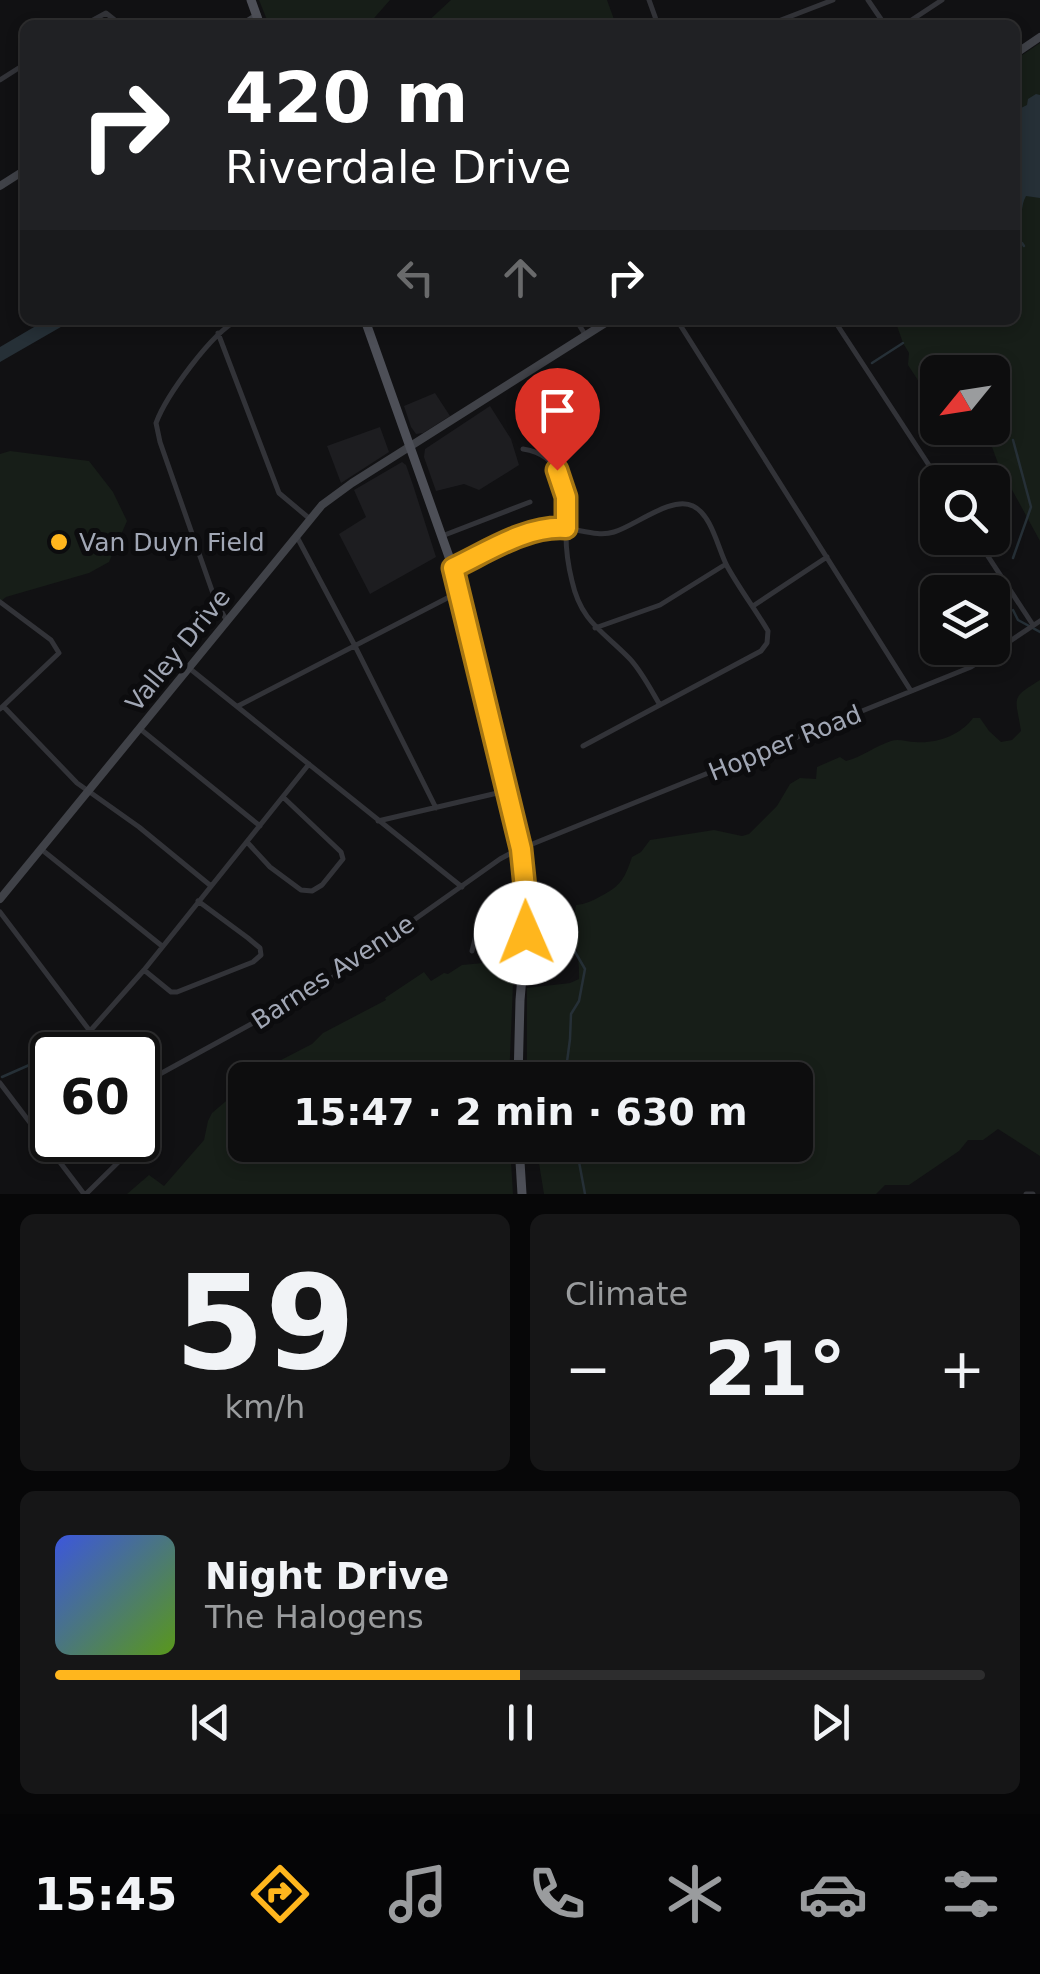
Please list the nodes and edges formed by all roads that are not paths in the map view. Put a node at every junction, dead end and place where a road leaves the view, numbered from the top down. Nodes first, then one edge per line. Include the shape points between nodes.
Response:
1 (251, 0) edge
2 (833, 0) edge
3 (942, 0) edge
4 (94, 20) edge
5 (117, 20) edge
6 (258, 20) edge
7 (781, 20) edge
8 (912, 20) edge
9 (228, 325) edge
10 (367, 325) edge
11 (579, 325) edge
12 (602, 325) edge
13 (680, 325) edge
14 (837, 325) edge
15 (218, 333) junction
16 (586, 336) junction
17 (411, 447) junction
18 (522, 449) dead end
19 (929, 465) edge
20 (530, 502) dead end
21 (310, 520) junction
22 (566, 528) junction
23 (442, 536) junction
24 (297, 537) junction
25 (988, 555) edge
26 (827, 557) junction
27 (726, 564) junction
28 (453, 568) junction
29 (460, 592) junction
30 (0, 602) edge
31 (752, 606) junction
32 (227, 621) junction
33 (1037, 623) edge
34 (596, 628) junction
35 (355, 646) junction
36 (188, 668) junction
37 (911, 691) junction
38 (660, 704) junction
39 (238, 706) junction
40 (2, 707) edge
41 (140, 728) junction
42 (584, 746) dead end
43 (308, 764) junction
44 (89, 790) junction
45 (508, 790) junction
46 (284, 797) junction
47 (436, 808) junction
48 (378, 820) junction
49 (260, 826) junction
50 (246, 842) junction
51 (41, 849) junction
52 (521, 849) junction
53 (211, 886) junction
54 (462, 887) junction
55 (0, 899) edge
56 (198, 902) junction
57 (0, 912) edge
58 (526, 933) junction
59 (162, 946) junction
60 (472, 951) dead end
61 (144, 970) junction
62 (90, 1030) joint
63 (518, 1062) edge
64 (160, 1074) edge
65 (0, 1083) edge
66 (117, 1162) edge
67 (520, 1162) edge
68 (85, 1194) edge
69 (522, 1194) edge

1 - 6 main road
2 - 7 street
3 - 8 street
4 - 5 street via 106,14
9 - 15 street
10 - 17 main road
11 - 16 street
12 - 16 main road, Valley Drive
13 - 26 street
14 - 19 street
15 - 21 street via 279,493
15 - 32 street via 157,418 156,429
16 - 17 main road, Valley Drive
17 - 21 main road, Valley Drive via 333,496
17 - 23 main road
18 - 22 street via 547,458 561,477
20 - 23 street
21 - 24 main road, Valley Drive
22 - 27 street via 609,534 687,504 700,511
22 - 28 street via 524,536
22 - 34 street via 576,599
23 - 28 main road
24 - 32 main road, Valley Drive
24 - 35 street
25 - 33 street
26 - 31 street
26 - 37 street
27 - 31 street
27 - 34 street via 660,605
28 - 29 main road
29 - 35 street
29 - 45 main road
30 - 40 street via 58,651
31 - 38 street via 769,636 761,651
32 - 36 main road, Valley Drive
33 - 37 street, Hopper Road via 971,666
34 - 38 street via 631,660
35 - 39 street
35 - 47 street
36 - 39 street
36 - 41 main road, Valley Drive
37 - 52 street, Hopper Road
38 - 42 street
39 - 43 street
40 - 44 street
41 - 44 main road, Valley Drive
41 - 49 street
43 - 46 street
43 - 48 street
44 - 51 main road, Valley Drive
44 - 53 street
45 - 47 street
45 - 52 main road
46 - 49 street
46 - 50 street via 342,852 324,884 301,890
47 - 48 street
48 - 54 street
49 - 50 street
50 - 53 street
51 - 55 main road, Valley Drive
51 - 59 street
52 - 54 street, Barnes Avenue
52 - 58 main road
53 - 56 street
54 - 64 street, Barnes Avenue via 319,987
56 - 59 street
56 - 61 street via 261,955 178,992
57 - 62 street
58 - 60 street via 478,931
58 - 63 main road
59 - 61 street
61 - 62 street
65 - 68 street
66 - 68 street
67 - 69 main road

